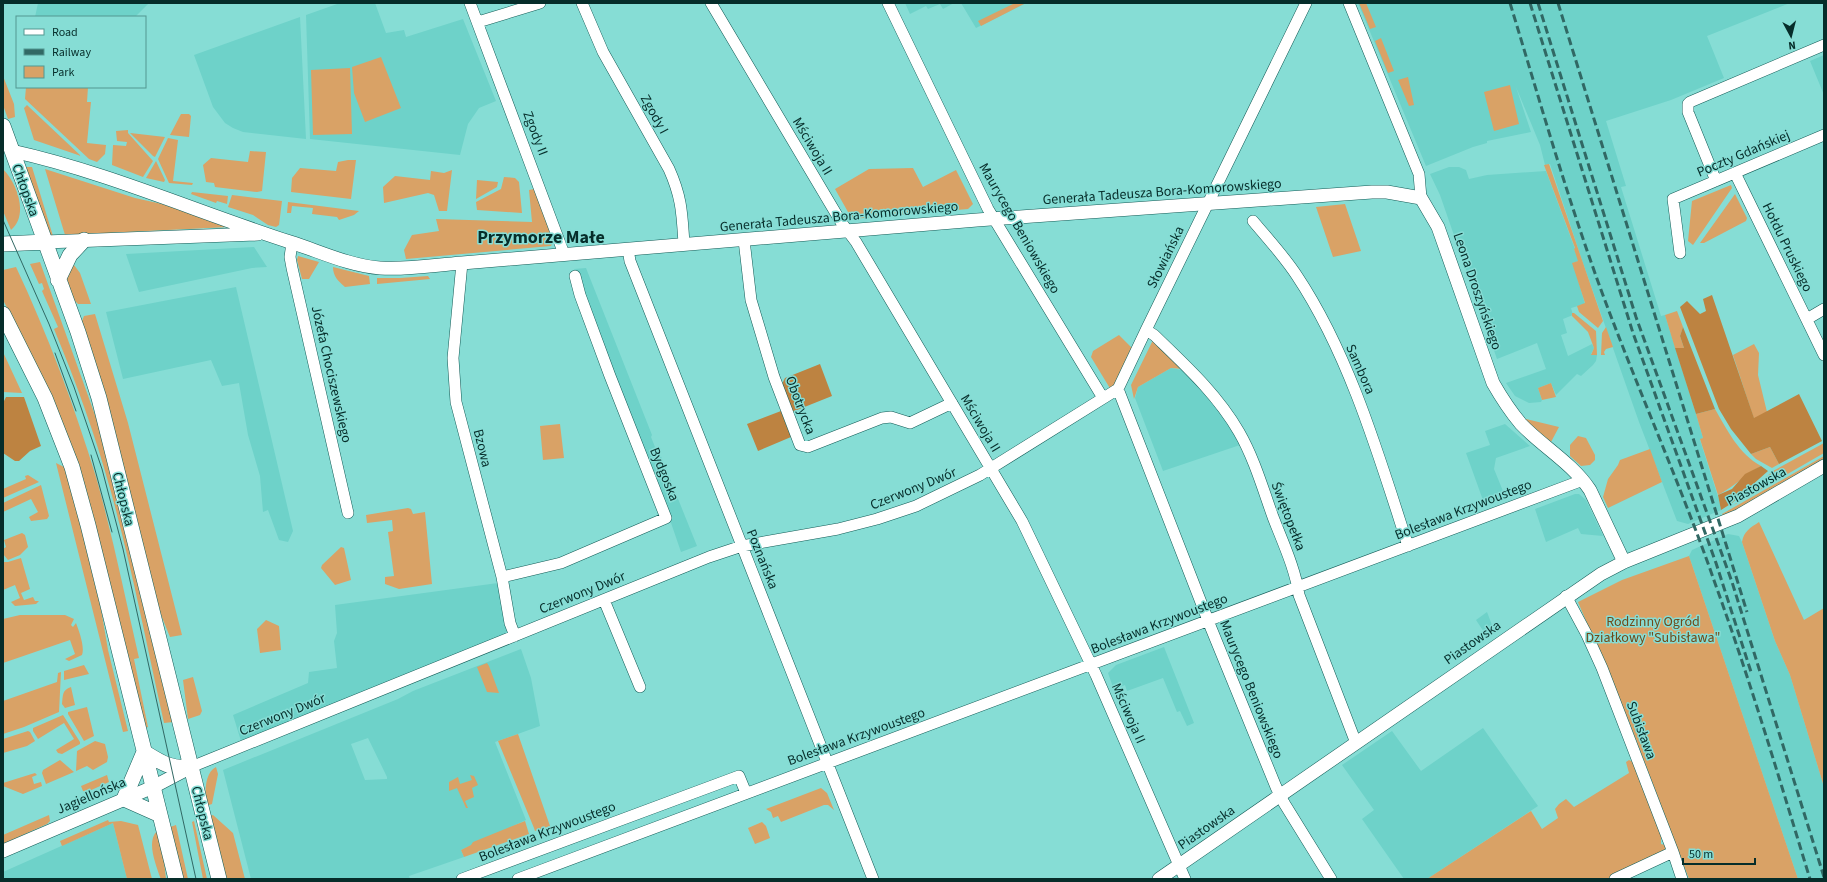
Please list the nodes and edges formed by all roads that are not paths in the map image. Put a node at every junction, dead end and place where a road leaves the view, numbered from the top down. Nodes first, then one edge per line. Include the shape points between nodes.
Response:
1 (470, 3) edge
2 (538, 3) edge
3 (582, 3) edge
4 (711, 3) edge
5 (888, 3) edge
6 (1306, 3) edge
7 (1349, 3) edge
8 (478, 22) junction
9 (1824, 45) edge
10 (3, 126) edge
11 (1824, 135) edge
12 (7, 151) edge
13 (1735, 173) junction
14 (1716, 181) junction
15 (1421, 198) junction
16 (1208, 204) junction
17 (995, 219) junction
18 (1253, 221) dead end
19 (847, 230) junction
20 (264, 234) junction
21 (84, 240) junction
22 (744, 240) junction
23 (45, 242) junction
24 (292, 243) junction
25 (3, 244) edge
26 (684, 244) junction
27 (628, 249) junction
28 (1680, 253) dead end
29 (564, 254) junction
30 (462, 263) junction
31 (575, 276) dead end
32 (58, 280) junction
33 (1824, 309) edge
34 (3, 314) edge
35 (1807, 319) junction
36 (1146, 330) junction
37 (1824, 355) edge
38 (1118, 389) junction
39 (1103, 398) junction
40 (952, 403) junction
41 (1824, 466) edge
42 (991, 469) junction
43 (1583, 480) junction
44 (348, 512) dead end
45 (742, 546) junction
46 (1408, 546) junction
47 (1624, 562) junction
48 (502, 577) junction
49 (1298, 587) junction
50 (1566, 596) junction
51 (604, 600) junction
52 (1209, 620) junction
53 (515, 636) junction
54 (1090, 665) junction
55 (640, 687) dead end
56 (1356, 743) junction
57 (144, 752) junction
58 (828, 763) junction
59 (191, 767) junction
60 (153, 787) junction
61 (746, 793) junction
62 (1280, 795) junction
63 (124, 799) junction
64 (160, 815) junction
65 (3, 851) edge
66 (1673, 852) junction
67 (1179, 865) junction
68 (176, 879) edge
69 (219, 879) edge
70 (462, 879) edge
71 (518, 879) edge
72 (874, 879) edge
73 (1159, 879) edge
74 (1185, 879) edge
75 (1331, 879) edge
76 (1615, 879) edge
77 (1682, 879) edge

1 - 8 street, Zgody II
2 - 8 street
3 - 26 street, Zgody I via 603,52 669,169 676,186 683,218
4 - 19 street, Mściwoja II
5 - 17 street, Maurycego Beniowskiego
6 - 16 street, Słowiańska
7 - 15 street, Leona Droszyńskiego via 1419,174
8 - 29 street, Zgody II
9 - 14 street via 1690,102 1688,112
10 - 12 main road, Chłopska
11 - 13 street, Poczty Gdańskiej
12 - 20 street, Generała Tadeusza Bora-Komorowskiego via 47,158
12 - 23 main road, Chłopska
13 - 14 street, Poczty Gdańskiej
13 - 35 street, Hołdu Pruskiego
14 - 28 street, Poczty Gdańskiej via 1673,199
15 - 16 street, Generała Tadeusza Bora-Komorowskiego via 1372,192
15 - 43 street, Leona Droszyńskiego via 1438,227 1493,383 1503,401 1522,424
16 - 17 street, Generała Tadeusza Bora-Komorowskiego
16 - 36 street, Słowiańska
17 - 19 street, Generała Tadeusza Bora-Komorowskiego
17 - 39 street, Maurycego Beniowskiego
18 - 46 street, Sambora via 1296,275 1322,320 1360,404
19 - 22 street, Generała Tadeusza Bora-Komorowskiego
19 - 40 street, Mściwoja II
20 - 21 street, Generała Tadeusza Bora-Komorowskiego
20 - 24 street, Generała Tadeusza Bora-Komorowskiego
21 - 23 street, Generała Tadeusza Bora-Komorowskiego
21 - 32 main road via 70,255
22 - 26 street, Generała Tadeusza Bora-Komorowskiego
22 - 40 street, Obotrycka via 751,300 772,371 800,445 808,447 882,418 891,417 910,422
23 - 25 main road
23 - 32 main road, Chłopska
24 - 30 street, Generała Tadeusza Bora-Komorowskiego via 380,268
24 - 44 street, Józefa Chociszewskiego via 292,268
26 - 27 street, Generała Tadeusza Bora-Komorowskiego
27 - 29 street, Generała Tadeusza Bora-Komorowskiego
27 - 45 street, Poznańska via 630,261
29 - 30 street, Generała Tadeusza Bora-Komorowskiego
30 - 48 street, Bzowa via 453,358 456,402
31 - 48 street, Bydgoska via 607,369 666,518 561,563
32 - 59 main road, Chłopska via 99,398
33 - 35 street
34 - 57 main road via 45,398 72,466
35 - 37 street, Hołdu Pruskiego
36 - 38 street, Słowiańska
36 - 49 street, Świętopełka via 1208,390 1239,433 1293,567
38 - 39 street
38 - 52 street, Maurycego Beniowskiego
39 - 42 street
40 - 42 street, Mściwoja II
41 - 47 street, Piastowska via 1738,516
42 - 45 street, Czerwony Dwór via 916,506 877,519 838,529
42 - 54 street, Mściwoja II via 1022,521
43 - 46 street, Bolesława Krzywoustego
43 - 47 street, Leona Droszyńskiego
45 - 51 street, Czerwony Dwór
45 - 58 street, Poznańska
46 - 49 street, Bolesława Krzywoustego
47 - 50 street, Piastowska
48 - 53 street, Bzowa via 510,623
49 - 52 street, Bolesława Krzywoustego
49 - 56 street, Świętopełka
50 - 56 street, Piastowska
50 - 66 street, Subisława via 1602,668
51 - 53 street, Czerwony Dwór
51 - 55 street
52 - 54 street, Bolesława Krzywoustego
52 - 62 street, Maurycego Beniowskiego
53 - 59 street, Czerwony Dwór
54 - 58 street, Bolesława Krzywoustego
54 - 67 street, Mściwoja II
56 - 62 street, Piastowska
57 - 59 main road via 172,767
57 - 60 main road
57 - 63 main road
58 - 61 street, Bolesława Krzywoustego
58 - 72 street, Poznańska
59 - 60 street, Jagiellońska
59 - 69 main road, Chłopska
60 - 63 street, Jagiellońska
60 - 64 main road
61 - 70 street, Bolesława Krzywoustego via 739,776
61 - 71 street, Bolesława Krzywoustego
62 - 67 street, Piastowska
62 - 75 street, Maurycego Beniowskiego
63 - 64 main road
63 - 65 street, Jagiellońska
64 - 68 main road
66 - 76 street
66 - 77 street, Subisława
67 - 73 street, Piastowska
67 - 74 street, Mściwoja II

